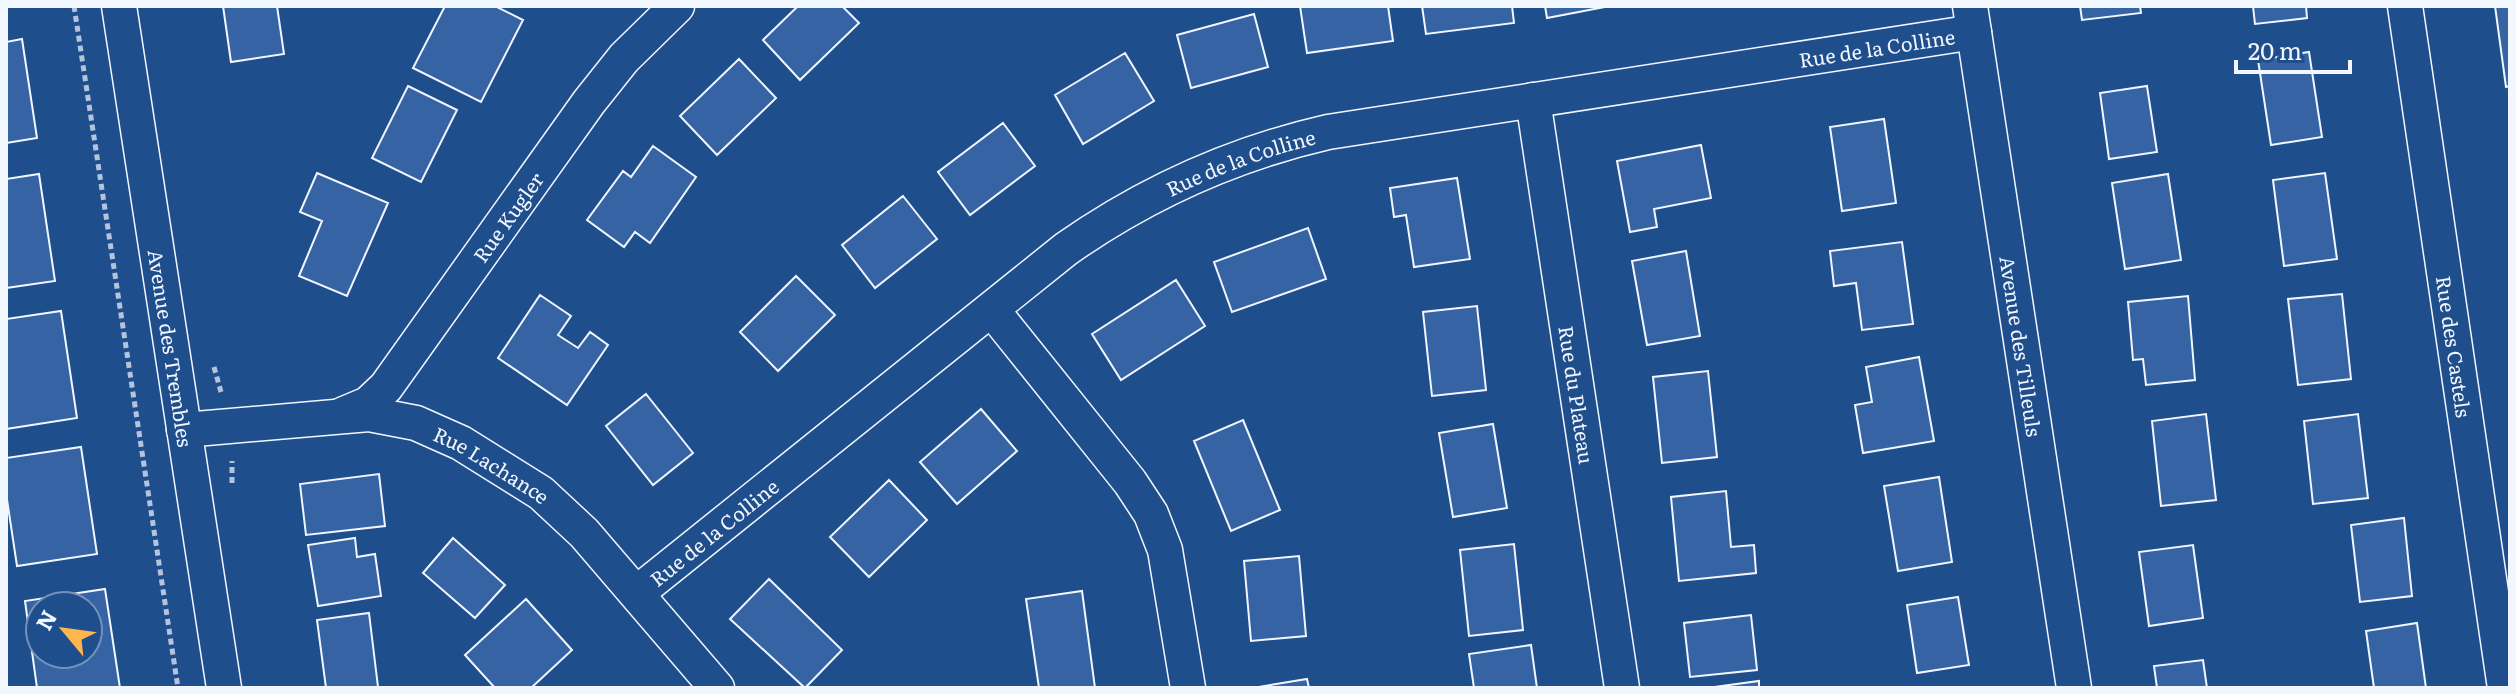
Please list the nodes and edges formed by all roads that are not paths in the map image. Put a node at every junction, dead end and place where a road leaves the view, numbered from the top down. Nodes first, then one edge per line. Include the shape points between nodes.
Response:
1 (119, 6) edge
2 (2405, 6) edge
3 (661, 10) edge
4 (1972, 19) edge
5 (1533, 100) junction
6 (992, 310) junction
7 (334, 416) junction
8 (184, 430) junction
9 (637, 593) junction
10 (224, 688) edge
11 (717, 688) edge
12 (1188, 688) edge
13 (1622, 688) edge
14 (2074, 688) edge
15 (2505, 688) edge

1 - 8 street, Avenue des Trembles
2 - 15 street, Rue des Castels
3 - 7 street, Rue Kugler via 386,387 368,404
4 - 5 street, Rue de la Colline
4 - 14 street, Avenue des Tilleuls
5 - 6 street, Rue de la Colline via 1328,132 1224,163 1158,192 1096,228
5 - 13 street, Rue du Plateau
6 - 9 street, Rue de la Colline
6 - 12 street via 1151,514 1165,550
7 - 8 street, Rue Lachance
7 - 9 street, Rue Lachance via 401,418 484,456 541,493
8 - 10 street, Avenue des Trembles
9 - 11 street, Rue Lachance

